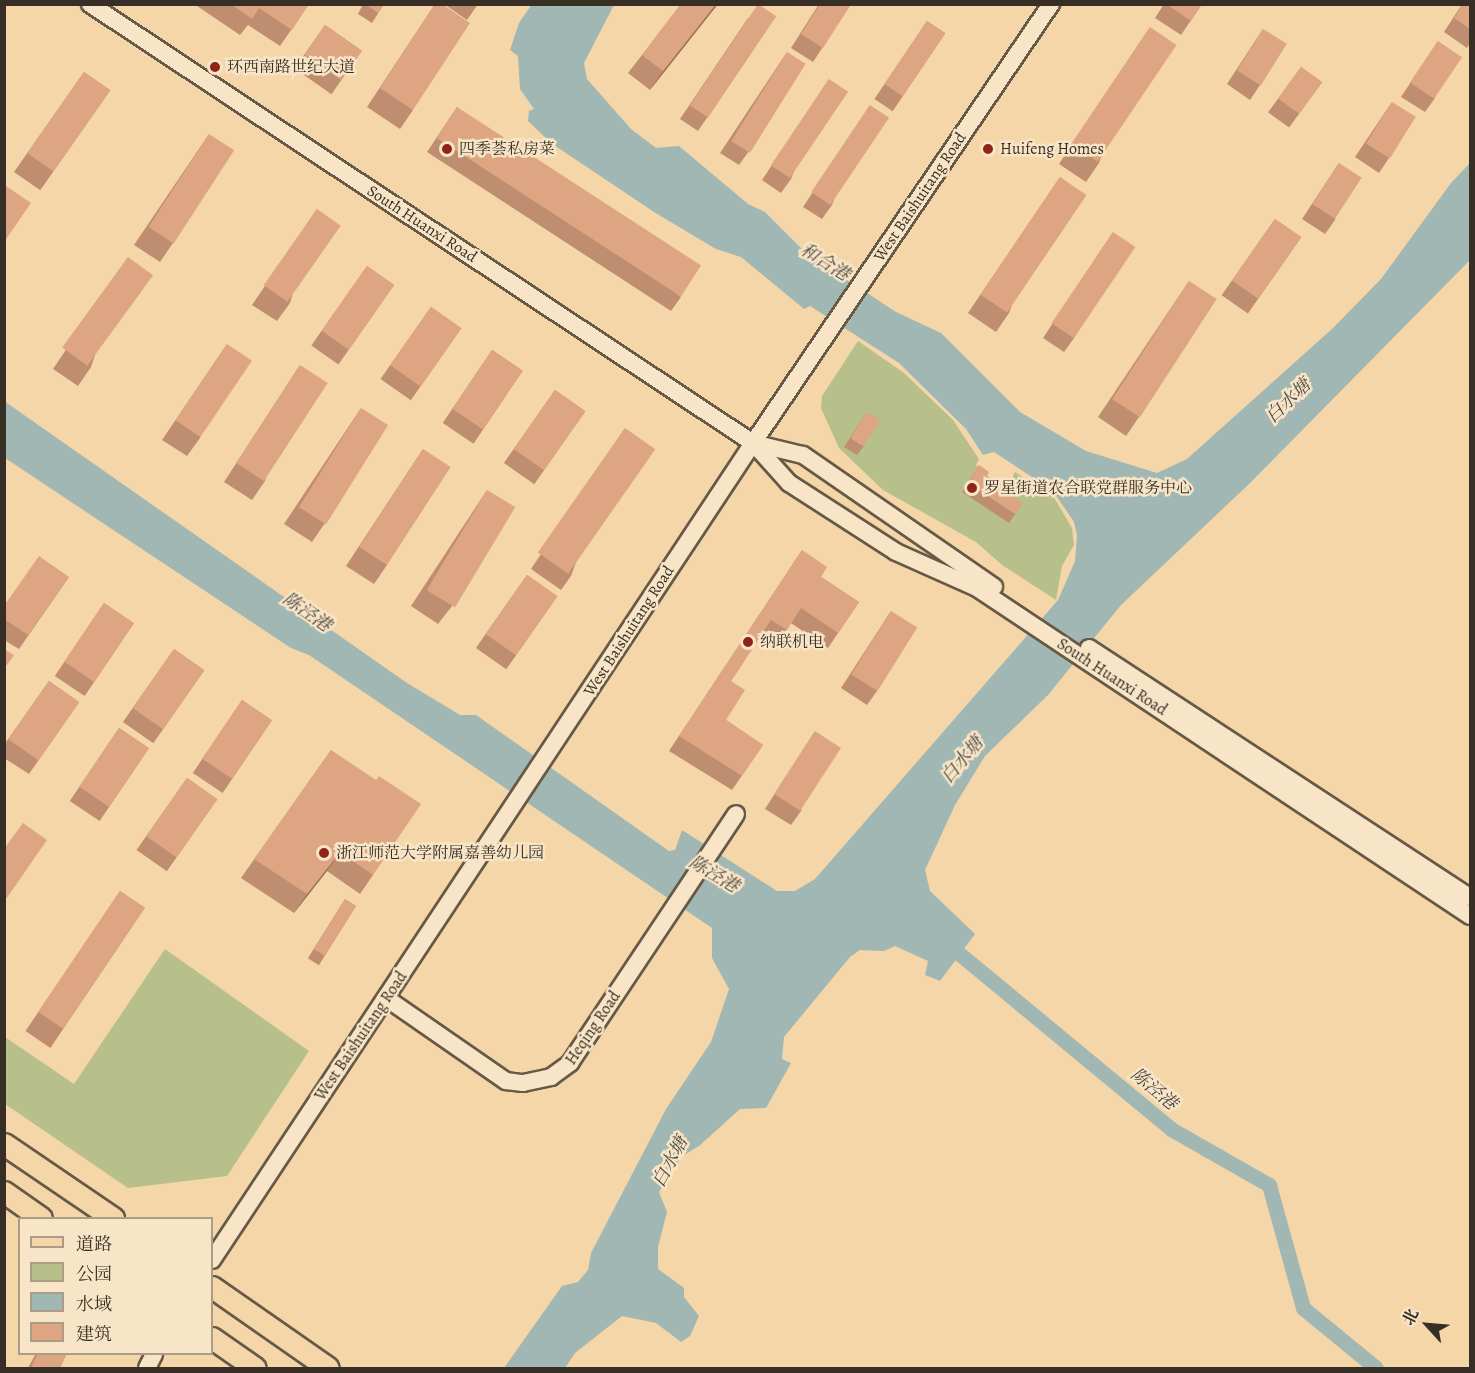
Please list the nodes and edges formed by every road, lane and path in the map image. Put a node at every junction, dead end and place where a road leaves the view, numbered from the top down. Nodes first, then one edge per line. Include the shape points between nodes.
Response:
1 (90, 4) edge
2 (1051, 4) edge
3 (753, 443) junction
4 (980, 584) junction
5 (1127, 680) junction
6 (736, 814) dead end
7 (1470, 897) edge
8 (1470, 916) edge
9 (386, 998) junction
10 (4, 1144) edge
11 (4, 1192) edge
12 (40, 1217) edge
13 (112, 1217) edge
14 (213, 1258) edge
15 (213, 1288) edge
16 (213, 1339) edge
17 (255, 1368) edge
18 (328, 1368) edge

1 - 3 street, South Huanxi Road
2 - 3 street, West Baishuitang Road
3 - 4 street, South Huanxi Road via 803,454
3 - 4 street, South Huanxi Road via 789,483 886,546
3 - 9 street, West Baishuitang Road
4 - 5 street, South Huanxi Road
5 - 7 street, South Huanxi Road
5 - 8 street, South Huanxi Road
6 - 9 street, Heqing Road via 564,1071 537,1082 506,1081
9 - 14 street, West Baishuitang Road
10 - 13 main road
11 - 12 main road
15 - 18 main road
16 - 17 main road

